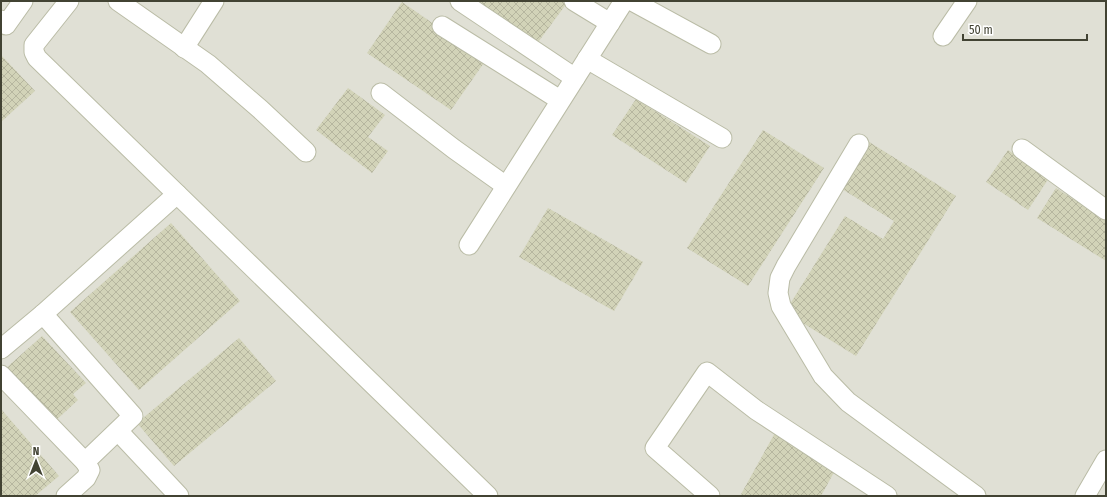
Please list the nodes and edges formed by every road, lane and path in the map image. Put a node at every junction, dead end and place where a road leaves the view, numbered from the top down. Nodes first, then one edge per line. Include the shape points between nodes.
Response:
1 (23, 1) edge
2 (69, 1) edge
3 (118, 1) edge
4 (214, 1) edge
5 (460, 1) edge
6 (574, 1) edge
7 (624, 1) edge
8 (632, 1) edge
9 (967, 1) edge
10 (1, 20) edge
11 (610, 23) junction
12 (442, 26) dead end
13 (942, 36) dead end
14 (711, 44) dead end
15 (184, 48) junction
16 (587, 59) junction
17 (575, 78) junction
18 (381, 93) dead end
19 (560, 100) junction
20 (722, 138) dead end
21 (859, 144) dead end
22 (1022, 149) dead end
23 (306, 152) dead end
24 (506, 186) junction
25 (177, 194) junction
26 (1106, 210) edge
27 (469, 245) dead end
28 (43, 314) junction
29 (1, 349) edge
30 (1, 375) edge
31 (118, 431) junction
32 (1106, 460) edge
33 (85, 462) junction
34 (66, 496) edge
35 (179, 496) edge
36 (488, 496) edge
37 (710, 496) edge
38 (887, 496) edge
39 (976, 496) edge
40 (1084, 496) edge

1 - 10 lane via 6,25
2 - 25 lane via 34,45 37,58
3 - 15 lane
4 - 15 lane
5 - 17 lane
6 - 11 lane
7 - 11 lane
8 - 14 lane
9 - 13 lane
11 - 16 lane
12 - 19 lane
15 - 23 lane via 208,64 260,108
16 - 17 lane
16 - 20 lane
17 - 19 lane
18 - 24 lane
19 - 24 lane
21 - 39 lane via 780,278 778,293 781,306 823,376 848,402
22 - 26 lane
24 - 27 lane
25 - 28 lane
25 - 36 lane
28 - 29 lane
28 - 31 lane via 134,416
30 - 33 lane
31 - 33 lane
31 - 35 lane
32 - 40 lane
33 - 34 lane via 90,470 86,478
37 - 38 lane via 656,448 707,372 756,410

